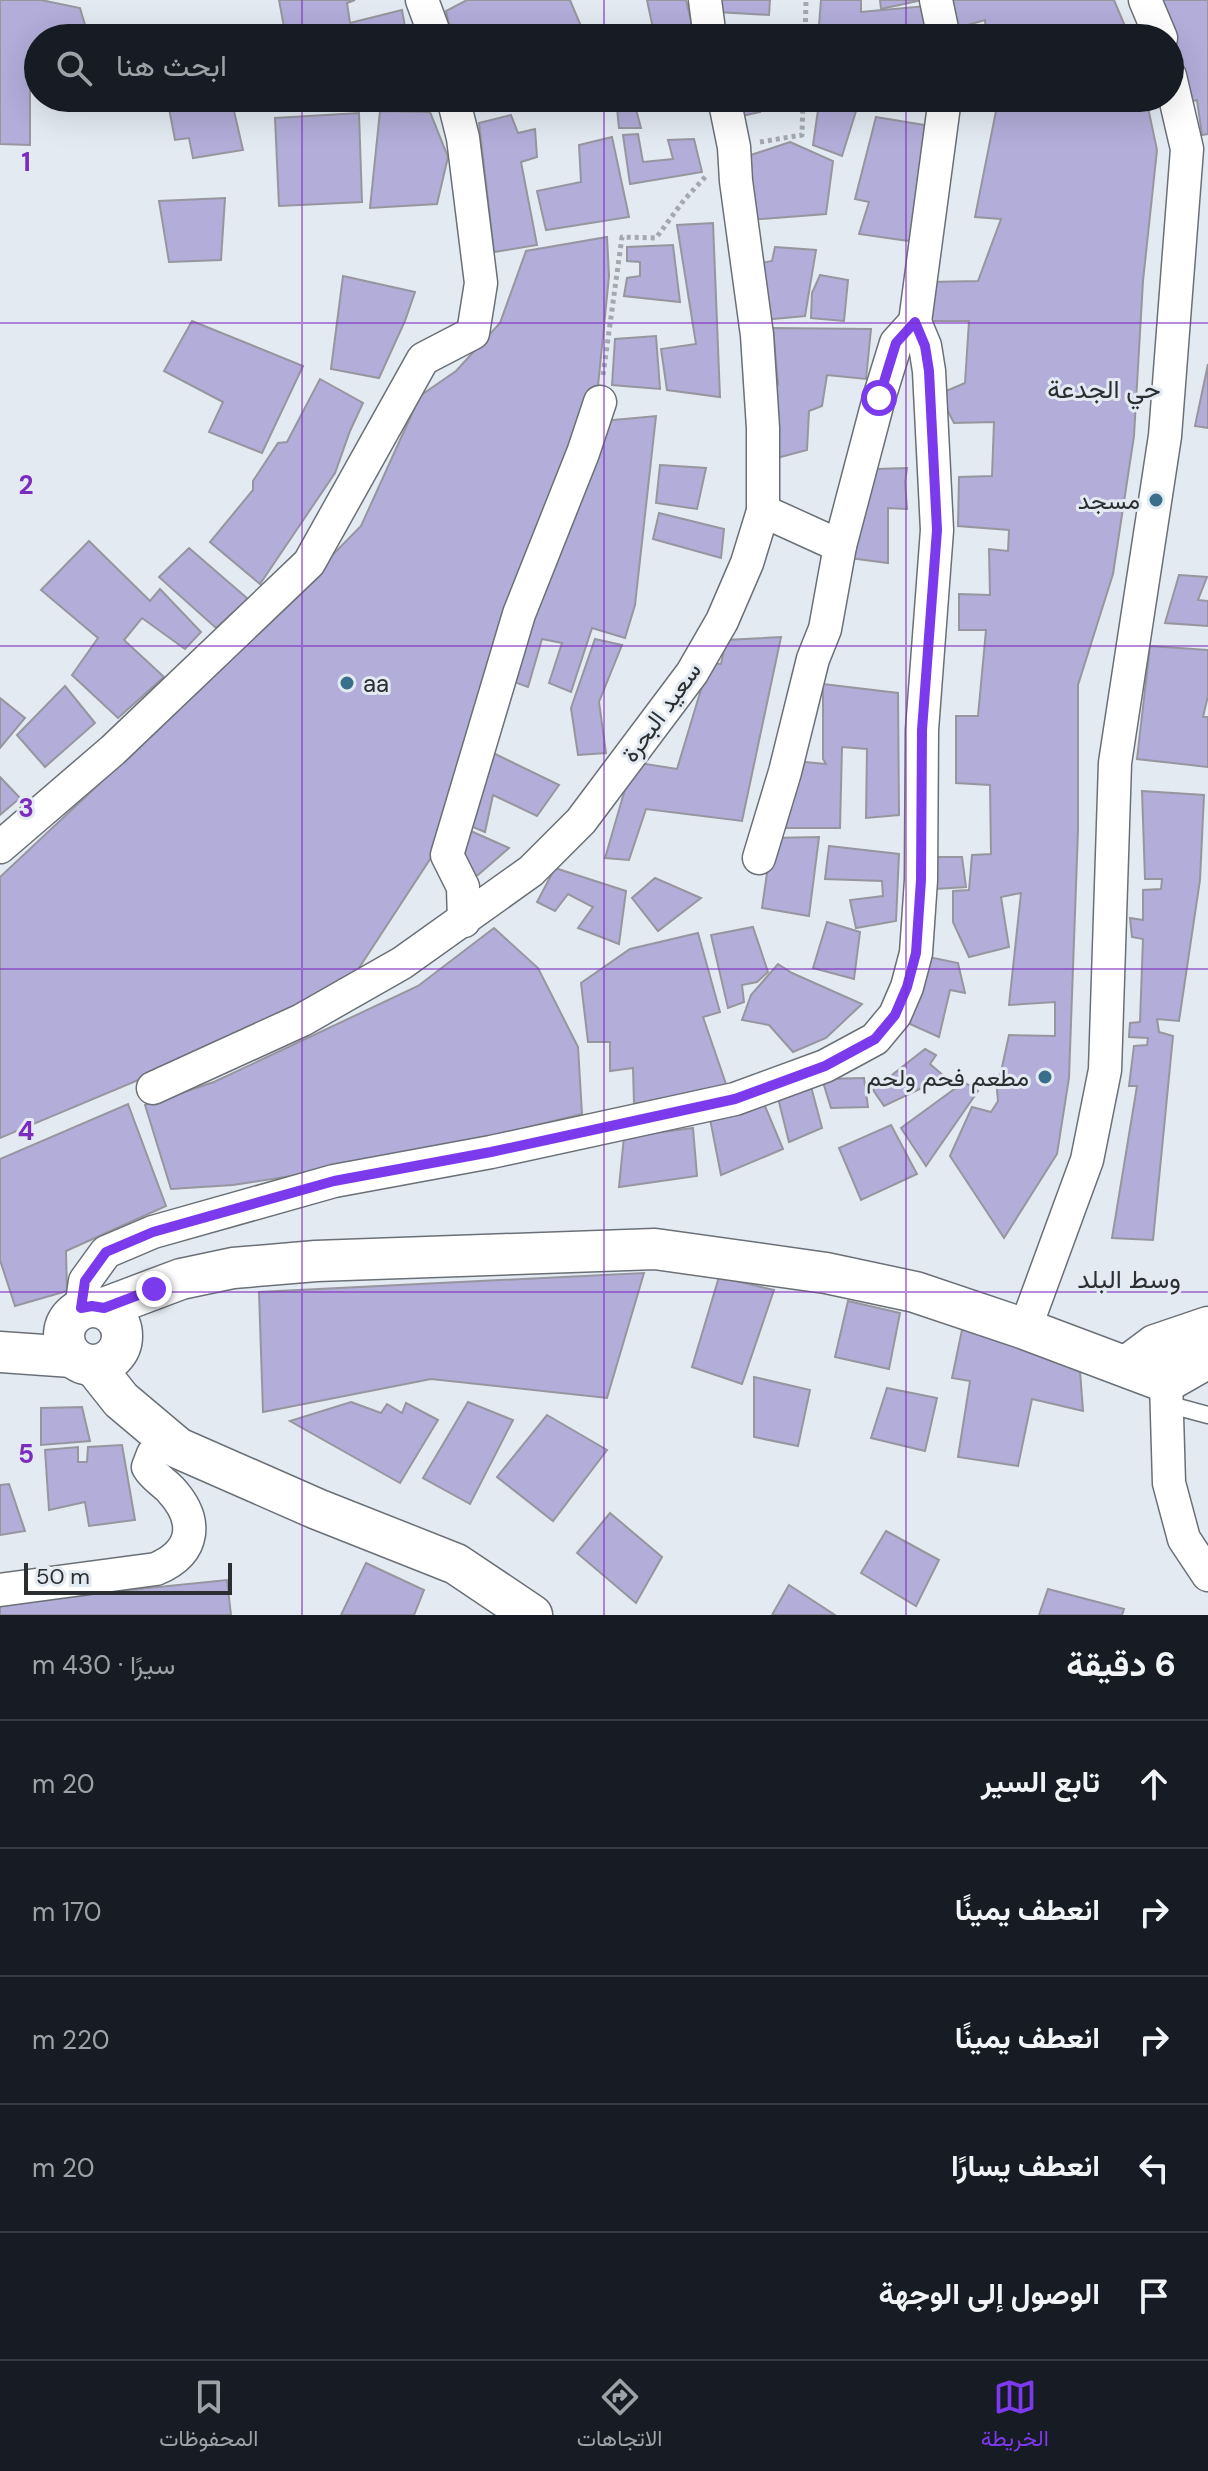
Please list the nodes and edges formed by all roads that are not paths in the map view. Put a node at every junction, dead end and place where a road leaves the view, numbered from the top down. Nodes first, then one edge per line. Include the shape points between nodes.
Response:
1 (422, 0) edge
2 (705, 0) edge
3 (936, 0) edge
4 (1145, 0) edge
5 (431, 24) edge
6 (708, 24) edge
7 (941, 24) edge
8 (1155, 24) edge
9 (456, 112) edge
10 (727, 112) edge
11 (943, 112) edge
12 (1183, 112) edge
13 (1197, 150) edge
14 (915, 322) junction
15 (600, 402) road end
16 (763, 511) junction
17 (840, 546) junction
18 (0, 847) edge
19 (759, 858) dead end
20 (464, 921) junction
21 (153, 1088) dead end
22 (1208, 1327) edge
23 (1025, 1329) junction
24 (94, 1335) junction
25 (0, 1342) edge
26 (0, 1352) edge
27 (1208, 1358) edge
28 (1127, 1366) junction
29 (1166, 1393) junction
30 (1208, 1415) edge
31 (165, 1439) junction
32 (1208, 1575) edge
33 (0, 1590) edge
34 (532, 1615) edge

1 - 5 street
2 - 6 street
3 - 7 street
4 - 8 street
9 - 18 street via 481,283 473,333 423,359 309,563 113,750
10 - 16 street, سعيد البحرة via 761,380
11 - 14 street
12 - 13 street
13 - 23 street via 1165,436 1115,763 1105,1070 1087,1160
14 - 17 street via 896,343
14 - 24 street via 929,371 937,530 922,730 916,953 895,1015 875,1039 825,1066 735,1099 334,1181 153,1232 106,1252 85,1281
15 - 20 street via 519,614 447,855 463,887
16 - 17 street
16 - 20 street, سعيد البحرة via 722,621 692,673 581,821 531,871
17 - 19 street via 825,629
20 - 21 street, سعيد البحرة via 302,1020
22 - 28 street via 1155,1345
23 - 24 street via 915,1292 826,1273 655,1249 233,1268 181,1279
23 - 28 street
24 - 25 street
24 - 26 street
24 - 31 street via 121,1400
27 - 29 street
28 - 29 street
29 - 30 lane
29 - 32 street via 1169,1483 1184,1539
31 - 33 street via 148,1467 188,1515 190,1530 180,1554 156,1569
31 - 34 street via 317,1509 456,1564

